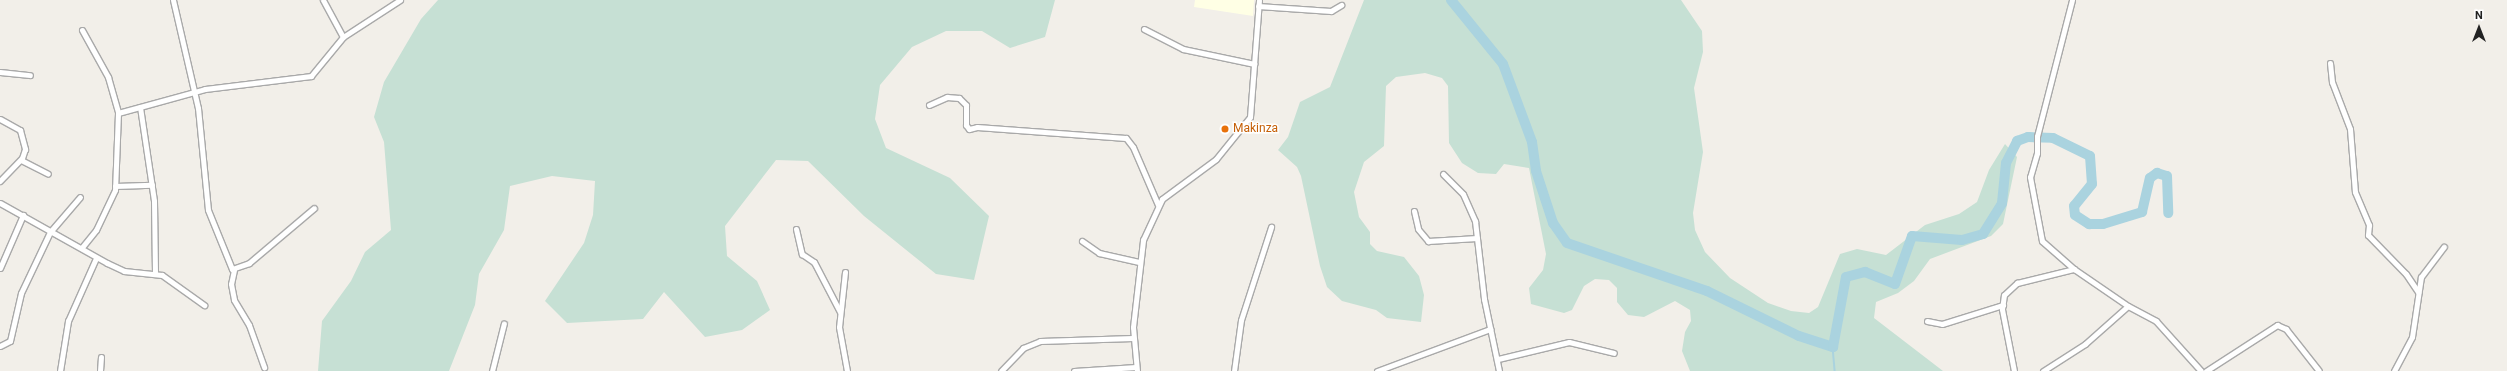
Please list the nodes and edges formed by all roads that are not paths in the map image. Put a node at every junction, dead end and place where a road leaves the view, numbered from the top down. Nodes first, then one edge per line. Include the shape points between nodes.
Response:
1 (173, 0) edge
2 (323, 0) edge
3 (390, 0) edge
4 (400, 0) edge
5 (1259, 0) edge
6 (2072, 0) edge
7 (1341, 5) dead end
8 (1258, 6) junction
9 (391, 8) junction
10 (1144, 29) dead end
11 (82, 30) dead end
12 (343, 36) junction
13 (2330, 63) dead end
14 (1254, 64) junction
15 (0, 72) edge
16 (30, 75) dead end
17 (194, 91) junction
18 (929, 105) dead end
19 (140, 107) junction
20 (118, 113) junction
21 (0, 119) edge
22 (21, 160) junction
23 (48, 174) dead end
24 (1443, 174) dead end
25 (0, 181) edge
26 (152, 184) junction
27 (115, 186) junction
28 (80, 196) dead end
29 (0, 203) edge
30 (1158, 205) junction
31 (314, 208) dead end
32 (1414, 211) dead end
33 (23, 215) junction
34 (1271, 227) dead end
35 (796, 230) dead end
36 (50, 232) junction
37 (1477, 238) junction
38 (1082, 241) dead end
39 (82, 247) junction
40 (2444, 247) dead end
41 (96, 258) junction
42 (1139, 262) junction
43 (0, 268) edge
44 (2074, 269) junction
45 (234, 270) junction
46 (155, 272) junction
47 (845, 272) dead end
48 (2418, 292) junction
49 (204, 305) dead end
50 (2003, 305) junction
51 (2128, 306) junction
52 (840, 313) junction
53 (1927, 321) dead end
54 (504, 323) dead end
55 (1490, 329) junction
56 (1133, 338) junction
57 (0, 346) edge
58 (1614, 353) dead end
59 (100, 358) dead end
60 (1498, 359) junction
61 (264, 367) dead end
62 (1137, 369) edge
63 (60, 371) edge
64 (100, 371) edge
65 (492, 371) edge
66 (847, 371) edge
67 (1001, 371) edge
68 (1074, 371) edge
69 (1234, 371) edge
70 (1377, 371) edge
71 (1499, 371) edge
72 (2014, 371) edge
73 (2043, 371) edge
74 (2201, 371) edge
75 (2206, 371) edge
76 (2319, 371) edge
77 (2394, 371) edge

1 - 17 street
2 - 12 street
3 - 9 street
4 - 9 street
5 - 8 street
6 - 44 street via 2037,136 2037,152 2030,177 2042,242
7 - 8 street via 1331,10
8 - 14 street
9 - 12 street
10 - 14 street via 1183,49
11 - 20 street via 108,77
12 - 17 street via 311,76
13 - 48 street via 2332,82 2350,129 2355,192 2369,224 2368,235 2406,274
14 - 30 street via 1253,109 1248,122 1216,159 1169,193
15 - 16 street
17 - 19 street
17 - 45 street via 208,210 219,245
18 - 30 street via 947,97 958,98 966,105 966,125 969,130 977,127 1126,138 1133,147
19 - 20 street
19 - 26 street
20 - 27 street
21 - 22 street via 20,130 25,150
22 - 23 street
22 - 25 street
24 - 37 street via 1463,194 1476,221
26 - 27 street
26 - 46 street
27 - 39 street via 96,230
28 - 36 street
29 - 33 street
30 - 42 street via 1144,236
31 - 45 street via 249,263
32 - 37 street via 1418,229 1428,241
33 - 36 street
33 - 43 street
34 - 69 street via 1241,320
35 - 52 street via 802,254 814,262
36 - 39 street
36 - 57 street via 21,294 10,341
37 - 55 street
38 - 42 street via 1099,253
39 - 41 street
40 - 48 street via 2425,269
41 - 46 street via 124,271
41 - 63 street via 68,321
42 - 56 street
44 - 50 street via 2017,283 2004,295
44 - 51 street
45 - 61 street via 231,284 234,300 249,325
46 - 49 street
47 - 52 street
48 - 77 street via 2412,337
50 - 53 street via 1942,324
50 - 72 street
51 - 73 street via 2085,344
51 - 74 street via 2156,321
52 - 66 street
54 - 65 street
55 - 60 street
55 - 70 street
56 - 62 street
56 - 67 street via 1040,341 1023,348
58 - 60 street via 1570,342
59 - 64 street
60 - 71 street
62 - 68 street
75 - 76 street via 2277,325 2286,329

